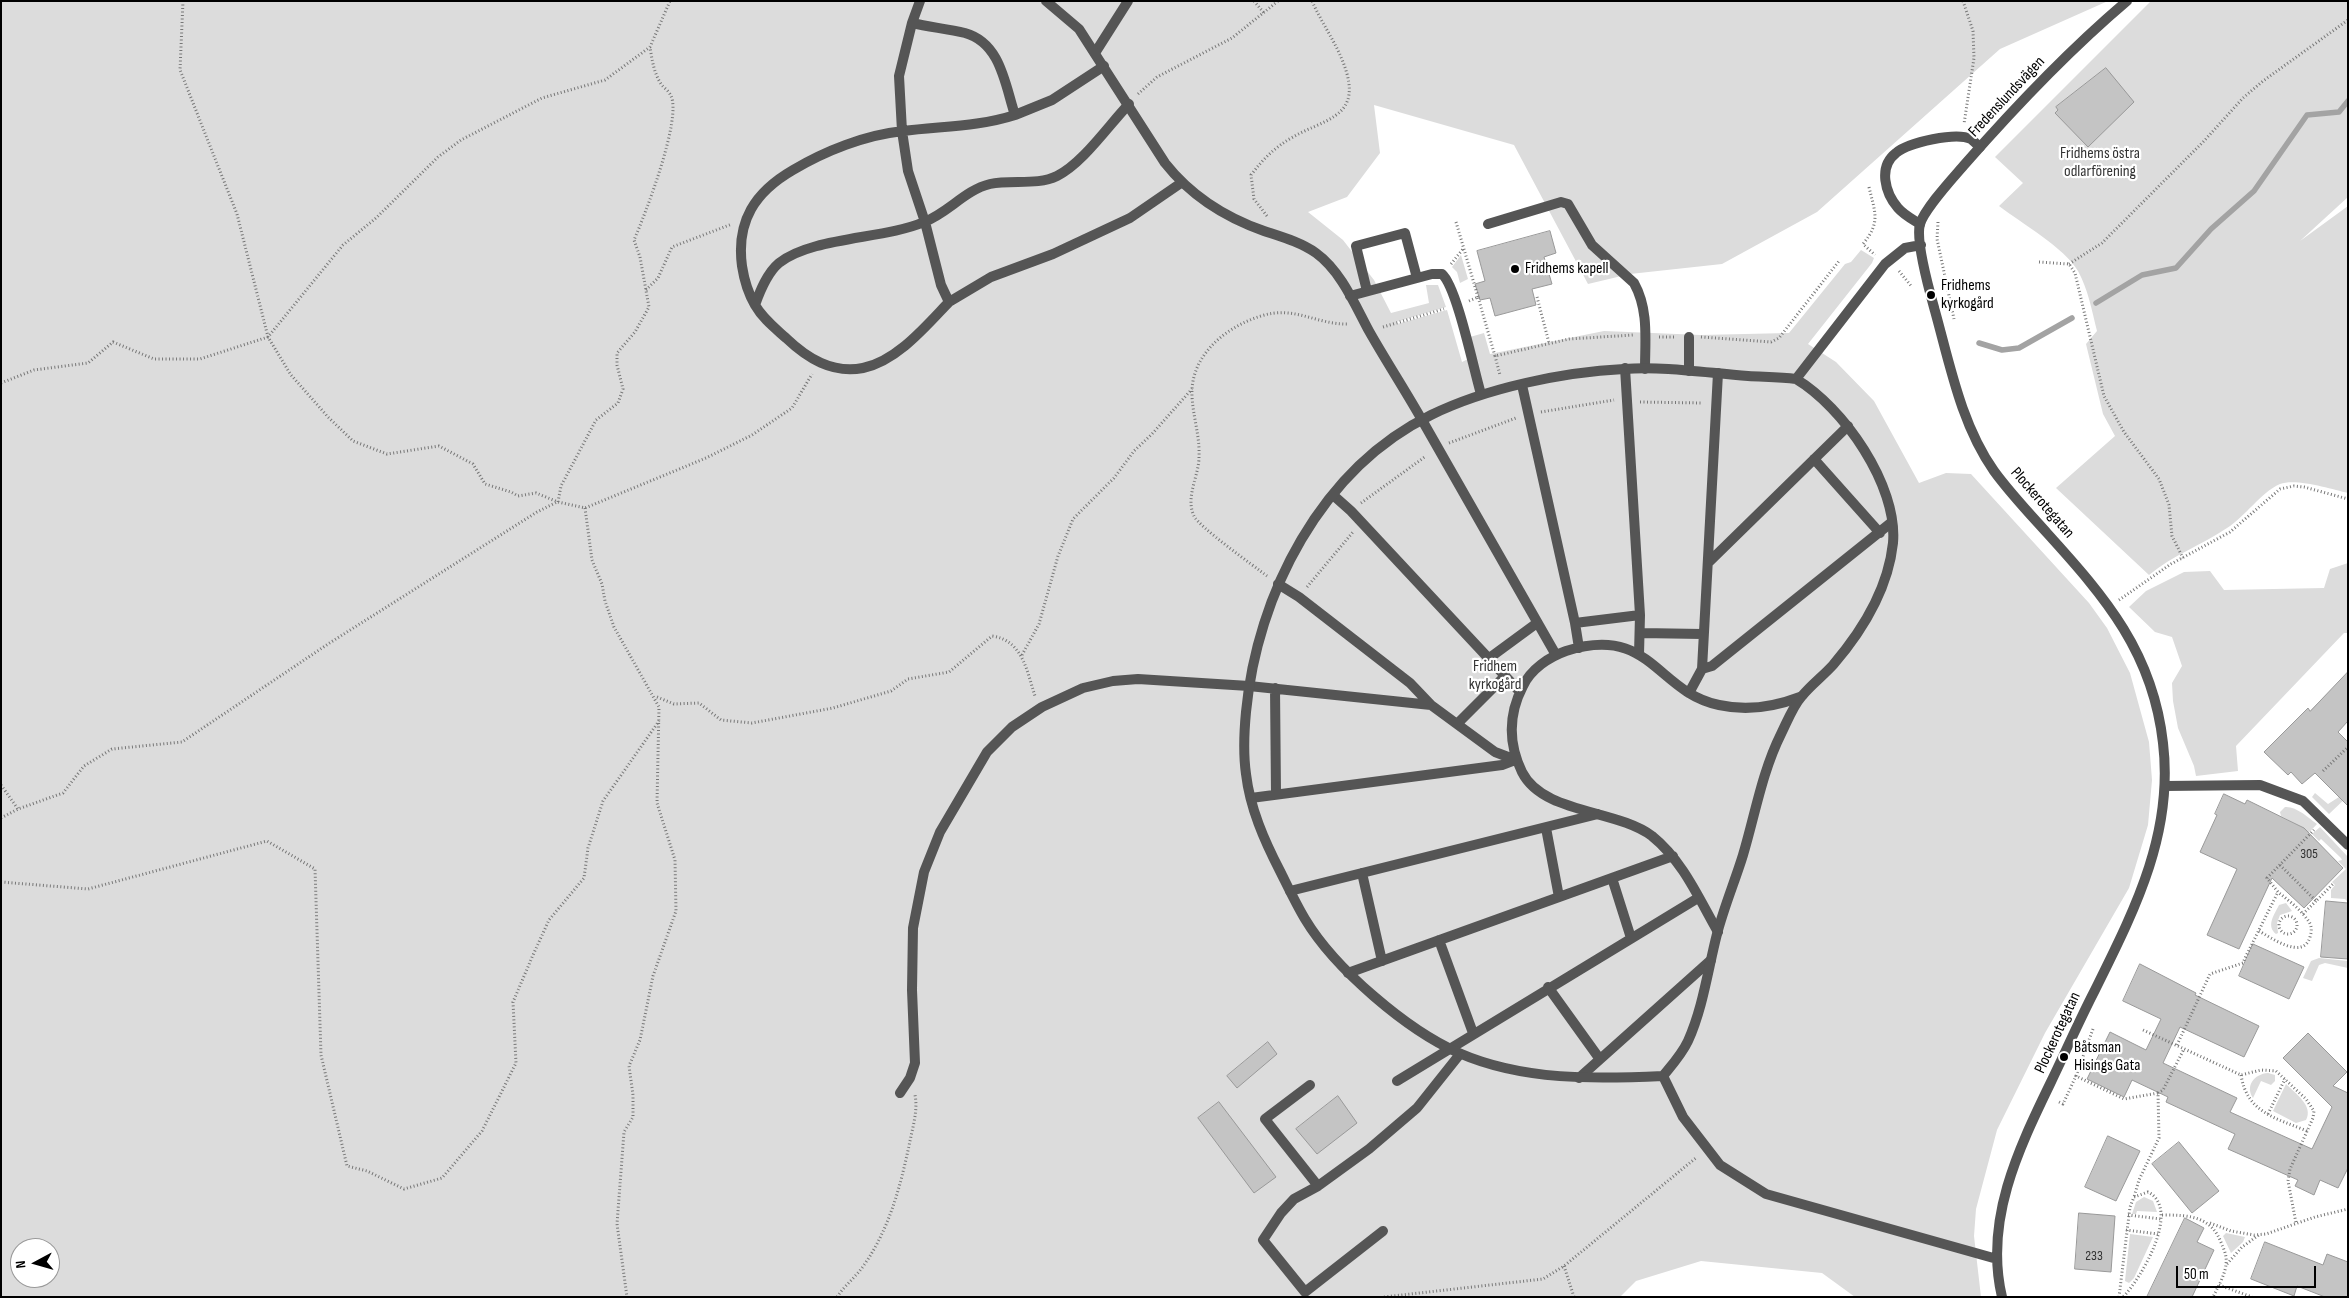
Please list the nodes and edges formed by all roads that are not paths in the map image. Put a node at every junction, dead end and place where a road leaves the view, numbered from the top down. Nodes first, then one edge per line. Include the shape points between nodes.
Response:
1 (920, 1) edge
2 (1046, 1) edge
3 (1128, 1) edge
4 (2127, 1) edge
5 (912, 23) junction
6 (1095, 53) junction
7 (1104, 66) junction
8 (1129, 104) junction
9 (1015, 115) junction
10 (902, 131) junction
11 (1980, 147) junction
12 (1181, 183) junction
13 (925, 222) junction
14 (1488, 224) dead end
15 (1920, 224) junction
16 (1921, 245) junction
17 (1417, 278) junction
18 (1367, 291) junction
19 (1350, 296) junction
20 (949, 302) junction
21 (755, 305) junction
22 (1690, 337) road end
23 (1625, 368) junction
24 (1645, 369) junction
25 (1689, 371) junction
26 (1718, 373) junction
27 (1796, 379) junction
28 (1522, 385) junction
29 (1481, 394) junction
30 (1422, 420) junction
31 (1848, 426) junction
32 (1814, 459) junction
33 (1333, 495) junction
34 (1892, 522) junction
35 (1880, 533) junction
36 (1708, 563) junction
37 (1278, 584) junction
38 (1640, 615) junction
39 (1575, 622) junction
40 (1537, 623) junction
41 (1641, 633) junction
42 (1702, 634) junction
43 (1579, 648) junction
44 (1640, 654) junction
45 (1556, 655) junction
46 (1488, 659) junction
47 (1702, 669) junction
48 (1504, 677) junction
49 (1249, 686) junction
50 (1275, 688) junction
51 (1520, 692) junction
52 (1689, 694) junction
53 (1800, 697) junction
54 (1431, 705) junction
55 (1458, 723) junction
56 (1516, 760) junction
57 (2165, 786) junction
58 (1276, 794) junction
59 (1251, 798) junction
60 (1601, 813) junction
61 (1546, 828) junction
62 (2348, 845) edge
63 (1673, 856) junction
64 (1362, 873) junction
65 (1612, 878) junction
66 (1290, 890) junction
67 (1559, 897) junction
68 (1698, 898) junction
69 (1718, 932) junction
70 (1631, 938) junction
71 (1438, 940) junction
72 (1711, 960) junction
73 (1382, 961) junction
74 (1348, 972) junction
75 (1548, 987) junction
76 (1473, 1033) junction
77 (1449, 1048) junction
78 (1460, 1054) junction
79 (1599, 1058) junction
80 (1663, 1076) junction
81 (1578, 1078) junction
82 (1397, 1081) dead end
83 (1310, 1085) dead end
84 (900, 1093) dead end
85 (1318, 1186) junction
86 (1383, 1231) dead end
87 (1998, 1259) junction
88 (2002, 1297) edge

1 - 5 street
2 - 6 street via 1079,29
3 - 6 street
4 - 11 street, Fredenslundsvägen via 2042,80
5 - 9 street via 964,33 987,46 998,61
5 - 10 street via 899,76
6 - 7 street
7 - 8 street
7 - 9 street via 1052,100
8 - 12 street
8 - 13 street via 1072,166 1059,175 986,185
9 - 10 street via 979,124
10 - 13 street via 908,171
10 - 21 street via 838,148 794,169 769,188 753,206 744,221 741,235 742,263
11 - 15 street, Fredenslundsvägen via 1949,181
11 - 15 street via 1971,139 1962,137 1920,142 1896,153 1889,161 1885,181 1890,197 1903,213
12 - 19 street via 1226,216 1284,236 1322,257
12 - 20 street via 1130,218 1053,254 990,277
13 - 20 street via 941,285
13 - 21 street via 892,232 827,244 789,257 770,274
14 - 24 street via 1561,202 1568,204 1592,245 1634,283 1644,307
15 - 16 street, Plockerotegatan
16 - 27 street via 1905,248 1885,264
16 - 57 street, Plockerotegatan via 1956,389 1983,453 2006,486 2084,573 2135,646 2152,688 2163,744
17 - 18 street
17 - 18 street via 1405,232 1356,246
17 - 29 street via 1442,274 1448,281
18 - 19 street
19 - 30 street
20 - 21 street via 914,338 872,366 858,369 818,362 796,348 766,321
22 - 25 street
23 - 24 street
23 - 28 street
23 - 38 street
24 - 25 street
25 - 26 street
26 - 27 street
26 - 36 street
27 - 31 street via 1814,390
28 - 29 street
28 - 39 street
29 - 30 street
30 - 33 street via 1381,448
30 - 40 street
31 - 32 street
31 - 34 street via 1875,472
32 - 35 street
32 - 36 street
33 - 37 street via 1299,544
33 - 46 street
34 - 35 street
34 - 53 street via 1893,542 1886,578 1876,602 1863,626 1832,666
35 - 47 street via 1712,666
36 - 42 street
37 - 49 street
37 - 54 street via 1410,683
38 - 39 street
38 - 41 street
39 - 43 street
40 - 45 street
40 - 46 street
41 - 42 street
41 - 44 street
42 - 47 street
43 - 44 street via 1619,647
43 - 45 street
44 - 52 street
45 - 51 street via 1532,673
46 - 48 street
47 - 52 street
48 - 51 street
48 - 55 street
49 - 50 street
49 - 59 street via 1244,753
49 - 84 street via 1150,680 1112,681 1083,688 1042,707 1012,727 987,752 930,854 914,916 912,990 916,1058 910,1078
50 - 54 street
50 - 58 street
51 - 56 street via 1511,720 1510,736
52 - 53 street via 1719,705 1747,708
53 - 69 street via 1780,735 1766,772
54 - 55 street
55 - 56 street via 1495,752
56 - 58 street
56 - 60 street via 1524,776 1537,790 1560,802
57 - 62 street via 2260,785 2303,801
57 - 87 street, Plockerotegatan via 2154,855 2139,898 2012,1166 2001,1212
58 - 59 street
59 - 66 street via 1266,844
60 - 61 street
60 - 63 street via 1644,831
61 - 64 street
61 - 67 street
63 - 65 street
63 - 68 street
64 - 66 street
64 - 73 street
65 - 67 street
65 - 70 street
66 - 74 street via 1307,922
67 - 71 street
68 - 69 street
68 - 70 street
69 - 72 street
70 - 75 street
71 - 73 street
71 - 76 street
72 - 79 street
72 - 80 street via 1688,1042
73 - 74 street
74 - 77 street via 1356,982 1419,1031
75 - 76 street
75 - 79 street
76 - 77 street
77 - 78 street
77 - 82 street
78 - 81 street via 1517,1070
78 - 85 street via 1416,1108 1369,1149
79 - 81 street
80 - 81 street
80 - 87 street via 1679,1111 1705,1148 1720,1165 1766,1194
83 - 85 street via 1265,1119
85 - 86 street via 1294,1199 1263,1240 1305,1292
87 - 88 street, Plockerotegatan

